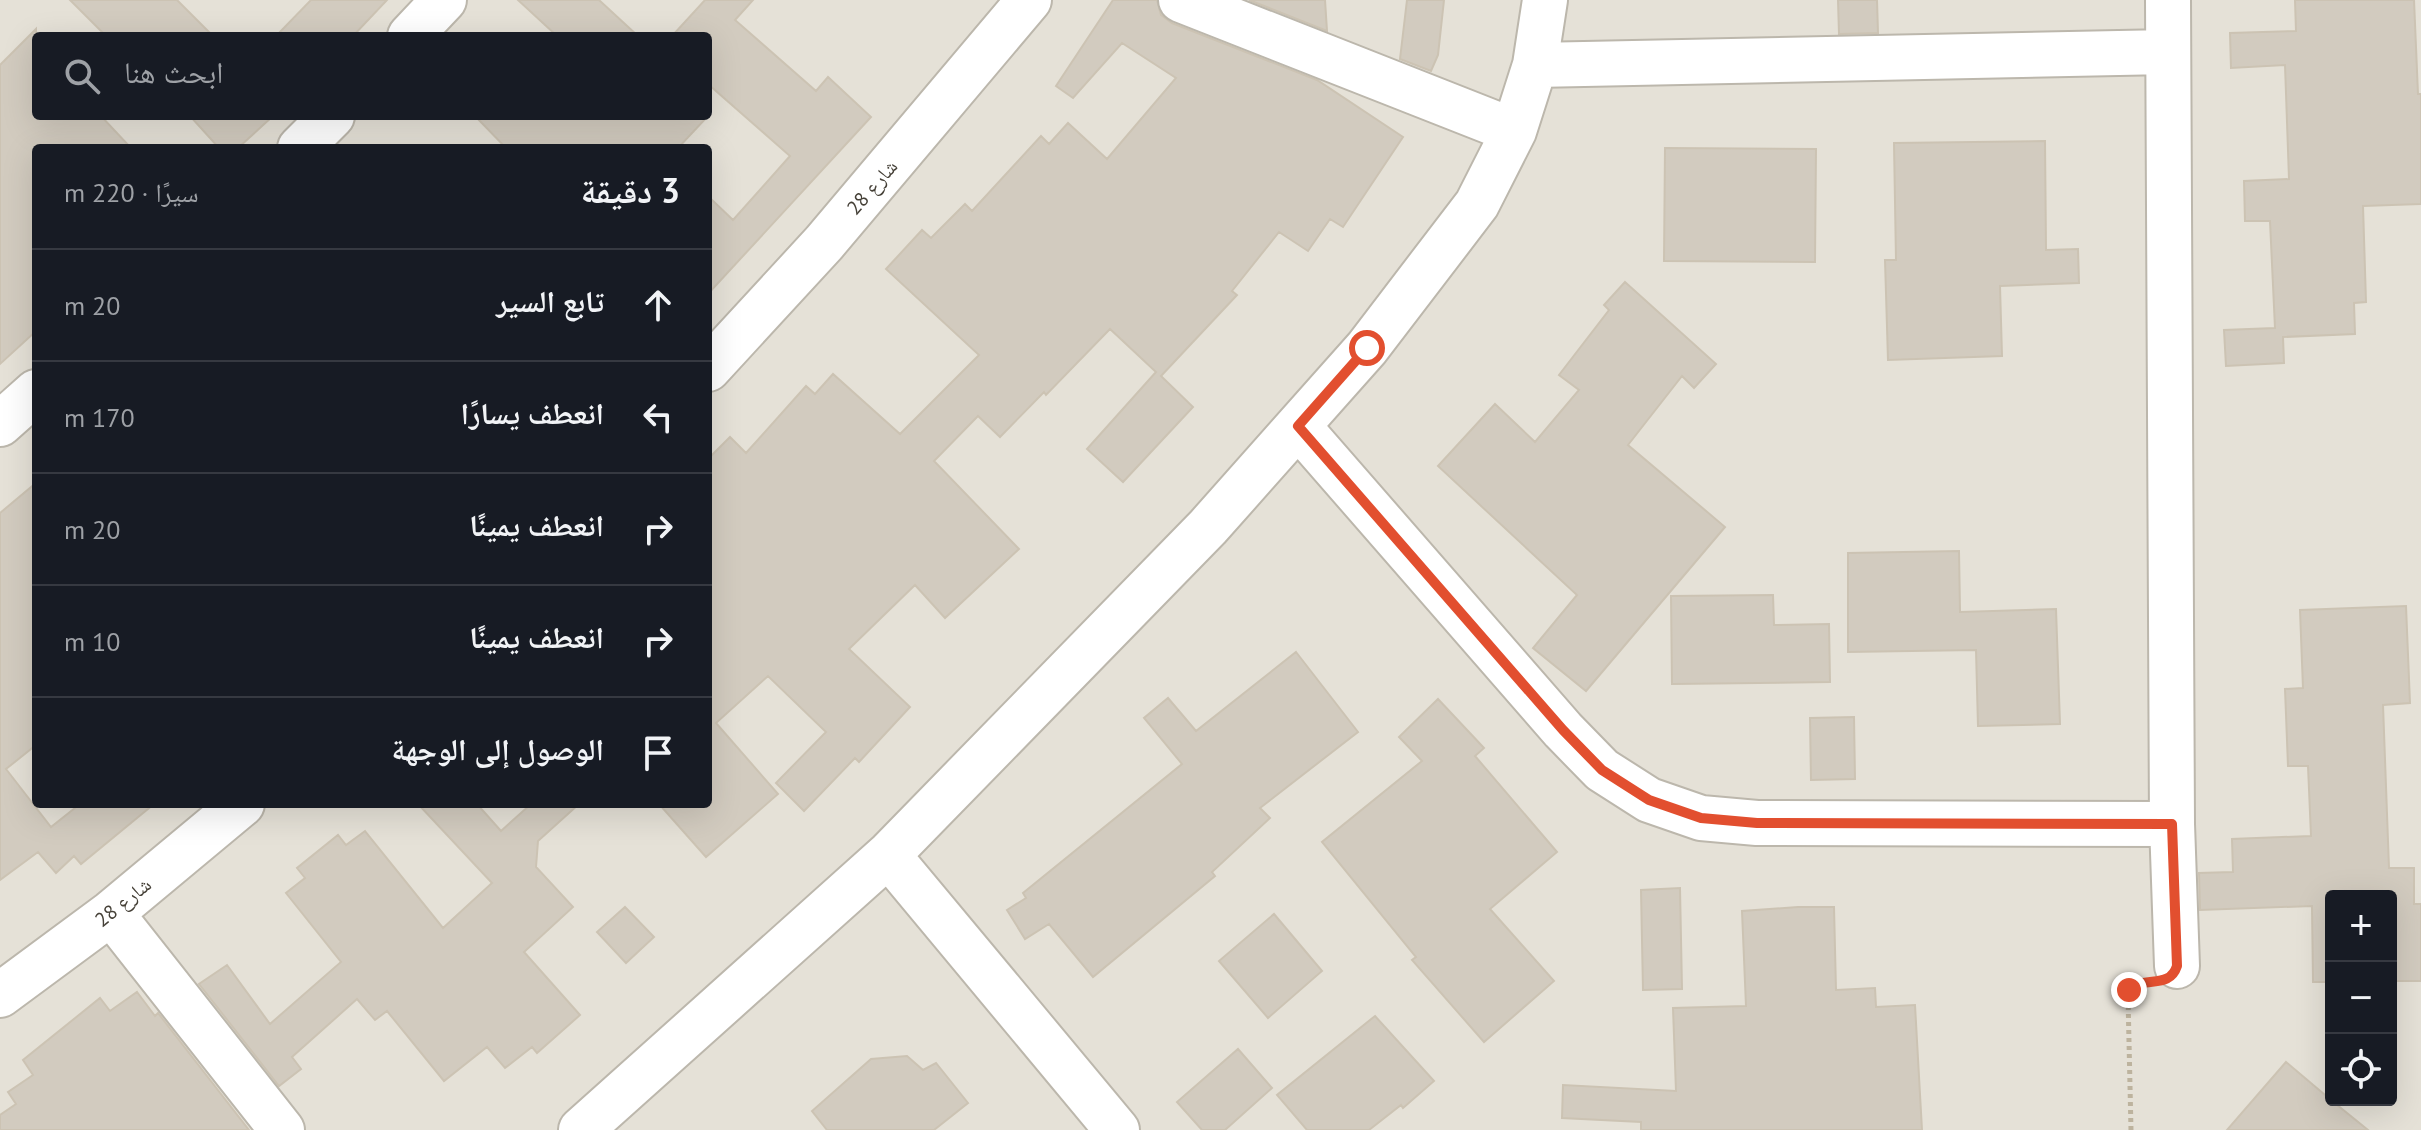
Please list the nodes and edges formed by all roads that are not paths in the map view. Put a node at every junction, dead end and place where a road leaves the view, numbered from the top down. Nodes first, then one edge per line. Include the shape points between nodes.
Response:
1 (444, 0) edge
2 (1029, 0) edge
3 (1181, 0) edge
4 (1545, 0) edge
5 (2168, 0) edge
6 (414, 32) edge
7 (2168, 52) junction
8 (1535, 65) junction
9 (328, 120) edge
10 (1514, 131) junction
11 (304, 144) edge
12 (712, 365) edge
13 (1298, 426) junction
14 (237, 808) edge
15 (2172, 824) junction
16 (888, 855) junction
17 (111, 913) junction
18 (2177, 966) road end
19 (0, 995) edge
20 (282, 1130) edge
21 (581, 1130) edge
22 (1117, 1130) edge

1 - 6 street
2 - 12 street, شارع 28 via 824,243
3 - 10 street
4 - 8 street
5 - 7 street
7 - 8 street
7 - 15 street
8 - 10 street
9 - 11 street
10 - 13 street via 1477,204 1367,348
13 - 15 street via 1563,730 1602,770 1649,800 1701,818 1757,823
13 - 16 street via 1208,527
14 - 17 street, شارع 28
15 - 18 street
16 - 21 street
16 - 22 street
17 - 19 street, شارع 28
17 - 20 street

